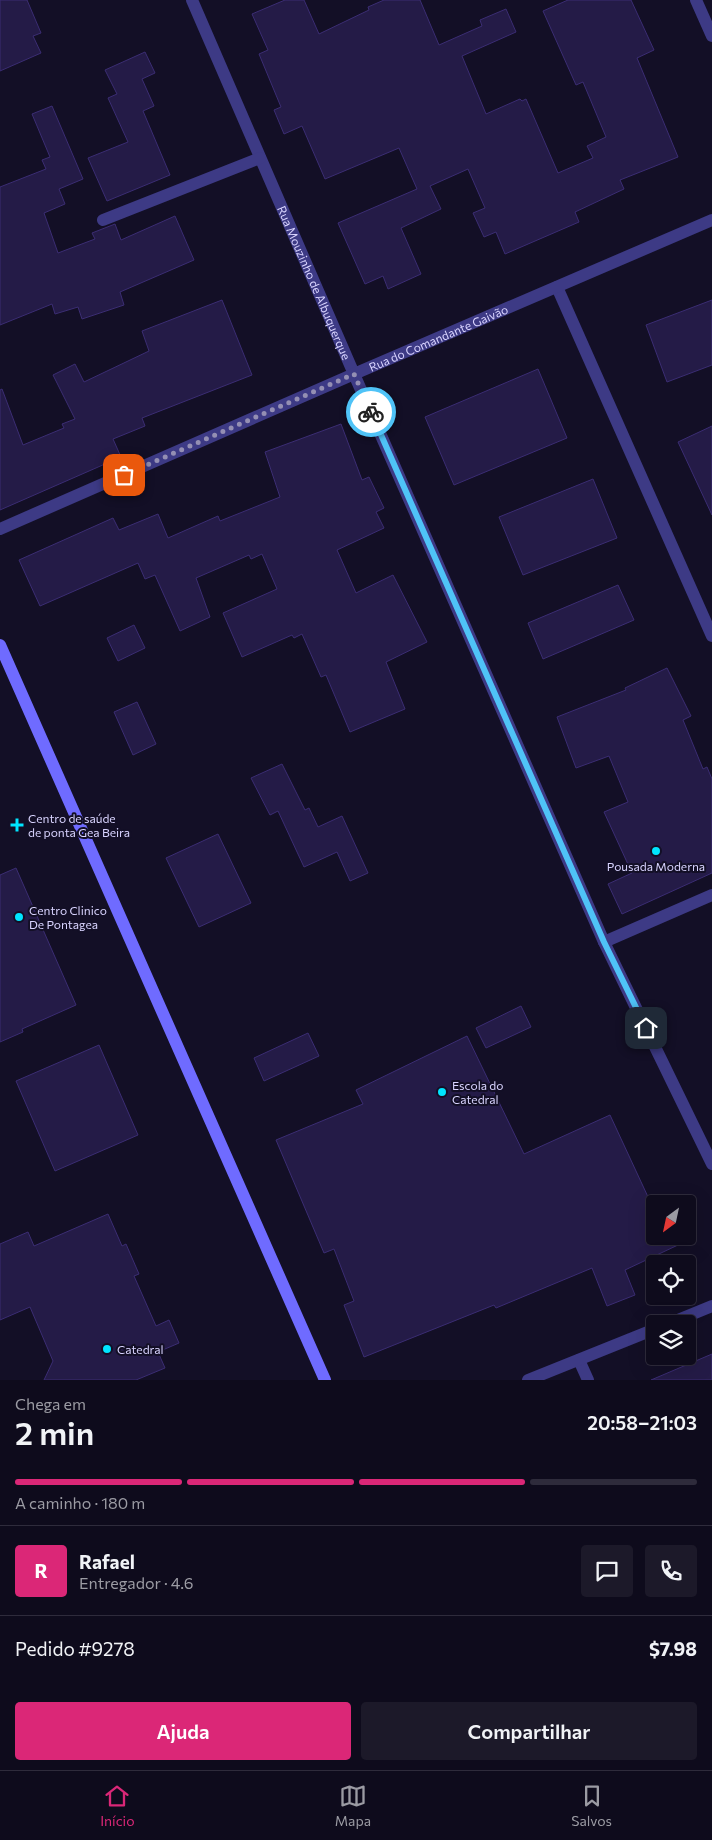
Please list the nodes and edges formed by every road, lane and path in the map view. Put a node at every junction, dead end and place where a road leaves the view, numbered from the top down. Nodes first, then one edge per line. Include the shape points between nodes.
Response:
1 (192, 0) edge
2 (696, 0) edge
3 (712, 36) edge
4 (260, 158) junction
5 (103, 220) dead end
6 (712, 220) edge
7 (557, 287) junction
8 (354, 374) junction
9 (0, 529) edge
10 (712, 636) edge
11 (0, 645) edge
12 (712, 895) edge
13 (604, 942) junction
14 (712, 1164) edge
15 (712, 1306) edge
16 (690, 1315) edge
17 (646, 1333) edge
18 (579, 1360) junction
19 (325, 1380) edge
20 (528, 1380) edge
21 (588, 1380) edge

1 - 4 street, Rua Mouzinho de Albuquerque
2 - 3 street
4 - 5 street
4 - 8 street, Rua Mouzinho de Albuquerque
6 - 7 street, Rua do Comandante Gaivão
7 - 8 street, Rua do Comandante Gaivão
7 - 10 street
8 - 9 street, Rua do Comandante Gaivão
8 - 13 street, Rua Mouzinho de Albuquerque
11 - 19 street
12 - 13 street
13 - 14 street, Rua Mouzinho de Albuquerque
15 - 16 street
17 - 18 street
18 - 20 street
18 - 21 street

